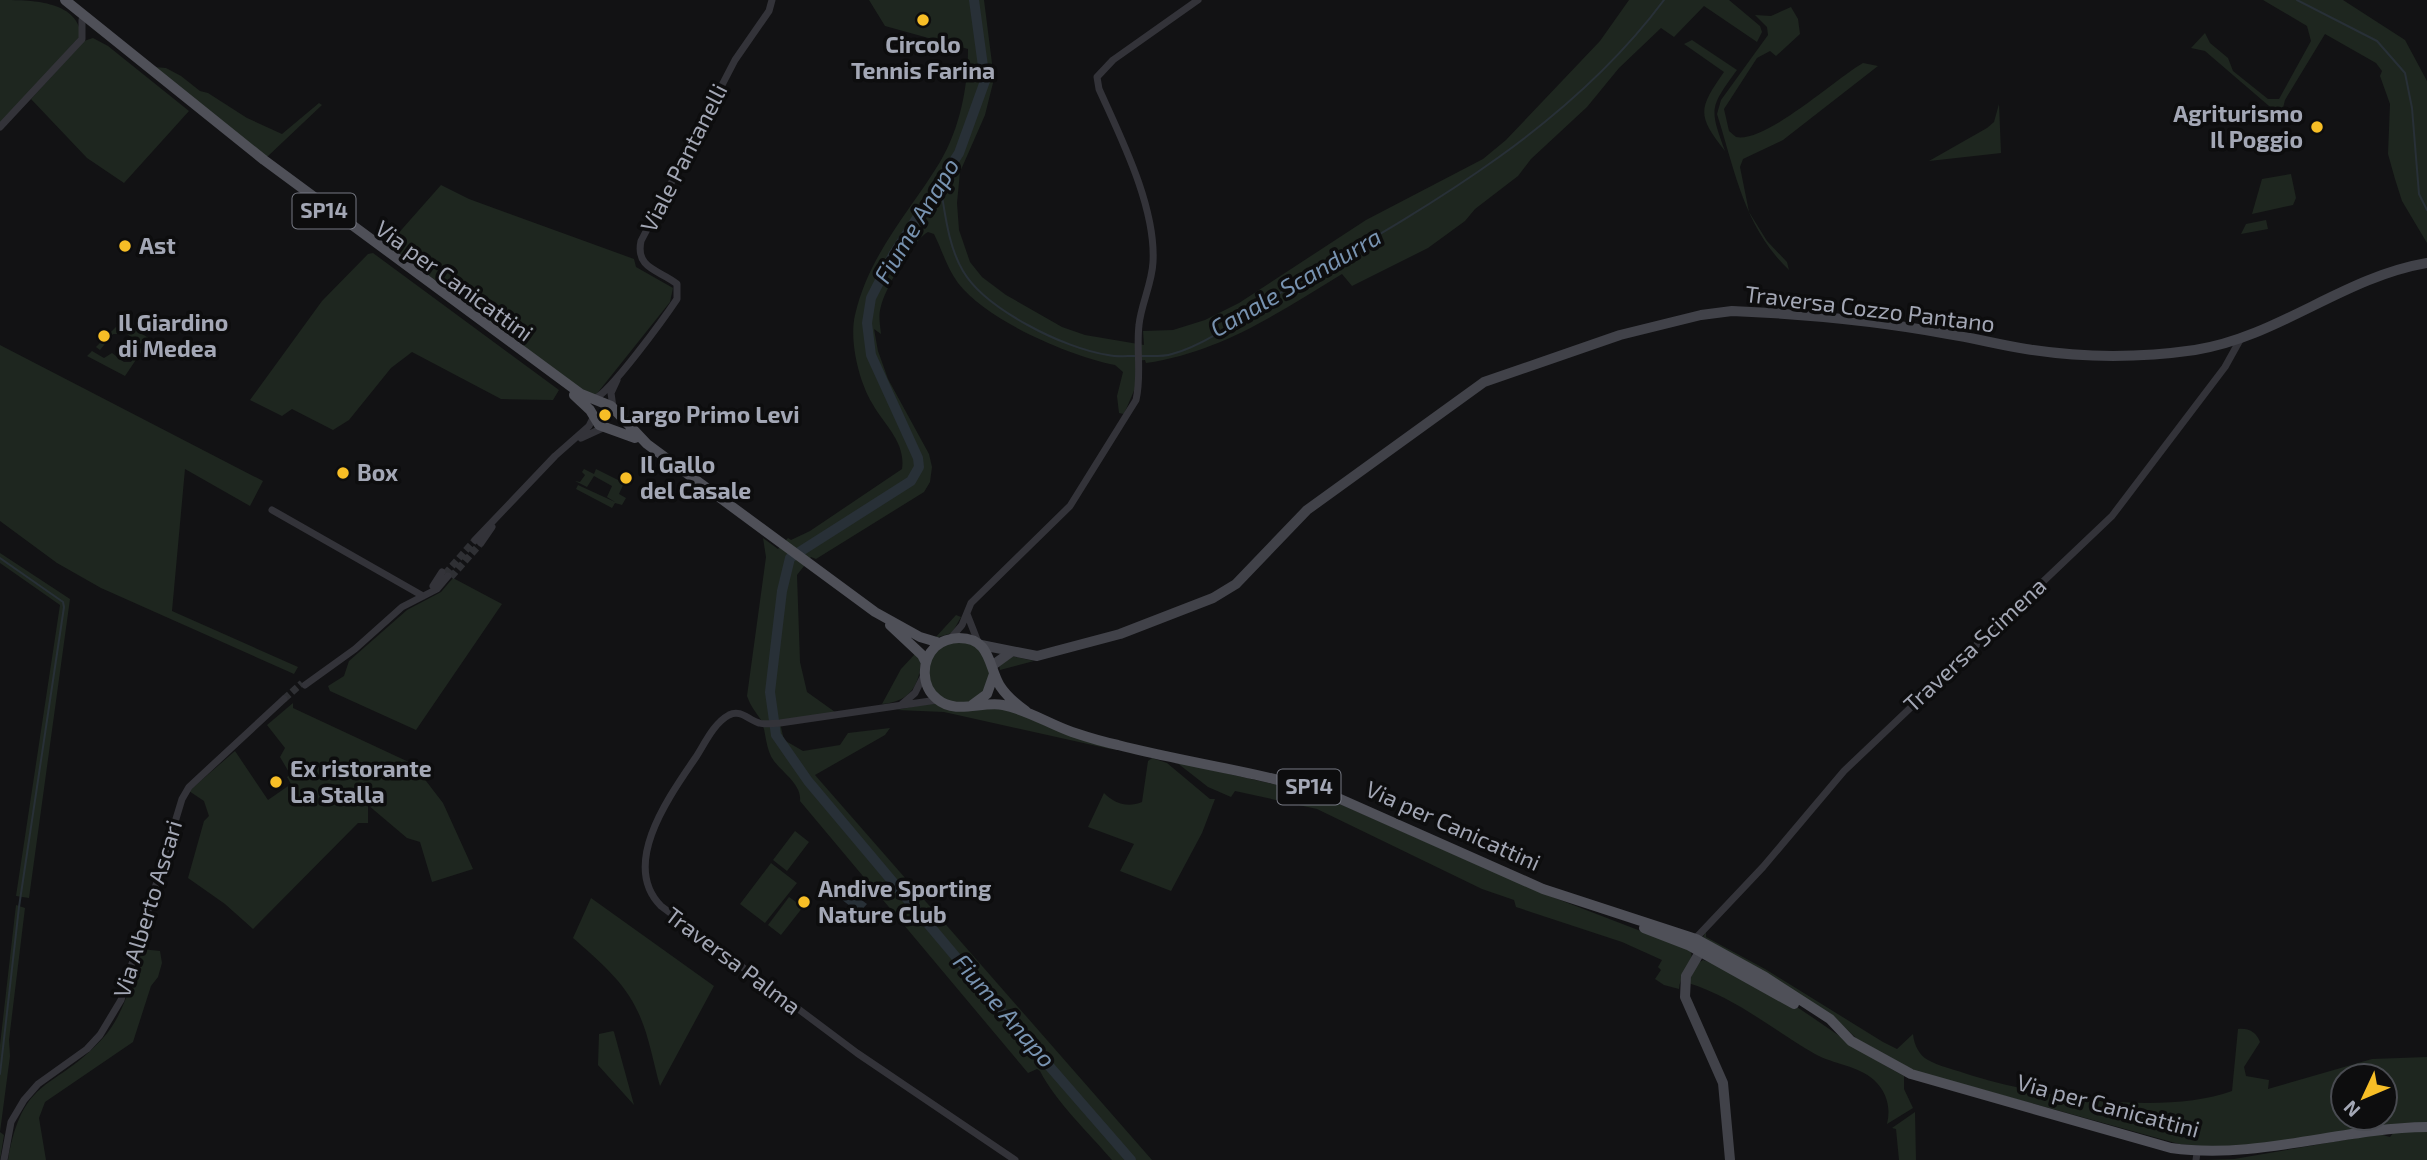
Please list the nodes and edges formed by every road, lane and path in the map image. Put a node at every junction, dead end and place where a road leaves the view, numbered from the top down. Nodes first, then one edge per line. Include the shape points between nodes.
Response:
1 (57, 0) edge
2 (65, 0) edge
3 (772, 0) edge
4 (1198, 0) edge
5 (82, 20) junction
6 (0, 127) edge
7 (2427, 263) edge
8 (2240, 340) junction
9 (620, 373) junction
10 (601, 407) junction
11 (605, 427) junction
12 (574, 442) junction
13 (647, 444) junction
14 (272, 510) dead end
15 (477, 541) tunnel mouth
16 (447, 575) tunnel mouth
17 (423, 596) junction
18 (875, 612) junction
19 (967, 613) junction
20 (945, 641) junction
21 (980, 644) junction
22 (1011, 652) junction
23 (925, 668) junction
24 (994, 669) junction
25 (303, 684) tunnel mouth
26 (285, 699) tunnel mouth
27 (937, 700) junction
28 (970, 706) junction
29 (897, 707) junction
30 (1026, 712) junction
31 (1579, 903) junction
32 (1647, 929) junction
33 (1696, 939) junction
34 (1698, 957) junction
35 (1765, 977) junction
36 (1837, 1028) junction
37 (2427, 1127) edge
38 (2196, 1156) edge
39 (5, 1160) edge
40 (1015, 1160) edge
41 (1731, 1160) edge

1 - 5 main road, Via per Canicattini / SP14
2 - 10 main road, Via per Canicattini / SP14 via 264,160
3 - 9 street, Viale Pantanelli via 735,60 640,241 645,265 674,281 679,294
4 - 19 street via 1097,76 1129,159 1153,247 1149,289 1139,324 1139,386 1132,410 1070,506 971,603
5 - 6 street via 82,39
5 - 10 main road, Via per Canicattini / SP14 via 260,164 576,397
7 - 8 street, Traversa Cozzo Pantano via 2387,272
8 - 22 street, Traversa Cozzo Pantano via 2176,352 2102,356 2024,349 1947,333 1732,311 1620,335 1502,374 1465,393 1307,510 1224,593 1120,634 1037,656
8 - 33 street, Traversa Scimena via 2225,367 2112,516 1904,710
9 - 10 street
9 - 10 street
10 - 11 main road via 596,422
10 - 11 main road via 616,419
10 - 12 street
10 - 13 main road
11 - 12 street
11 - 13 main road
12 - 15 street via 555,456
13 - 18 main road
14 - 17 street
16 - 17 street
17 - 25 street via 402,607 346,655
18 - 20 main road via 920,637
18 - 23 main road via 922,655
19 - 20 street via 958,631
19 - 21 street
20 - 21 main road via 960,638
20 - 23 main road
21 - 22 street, Traversa Cozzo Pantano
21 - 24 main road
22 - 24 street
23 - 27 main road via 926,682
23 - 29 street via 915,693
24 - 28 main road via 988,694
24 - 30 main road via 1005,693
26 - 39 street, Via Alberto Ascari via 189,787 121,1000 87,1049 23,1100 11,1122
27 - 28 main road via 947,706
27 - 29 street
28 - 30 main road via 991,704
29 - 40 street, Traversa Palma via 780,723 762,724 739,714 723,719 665,803 648,845 652,894 661,906 813,1021
30 - 31 main road, Via per Canicattini / SP14 via 1118,746 1262,775 1329,794
31 - 32 main road, Via per Canicattini / SP14
31 - 33 main road, Via per Canicattini / SP14
32 - 33 street
32 - 34 main road, Via per Canicattini / SP14
33 - 34 street
33 - 35 main road, Via per Canicattini / SP14
34 - 35 street via 1711,951
34 - 36 main road, Via per Canicattini / SP14
34 - 41 street via 1686,976 1685,996 1723,1083
35 - 36 main road, Via per Canicattini / SP14
36 - 38 main road, Via per Canicattini / SP14 via 1911,1074
37 - 38 main road, Via per Canicattini / SP14

